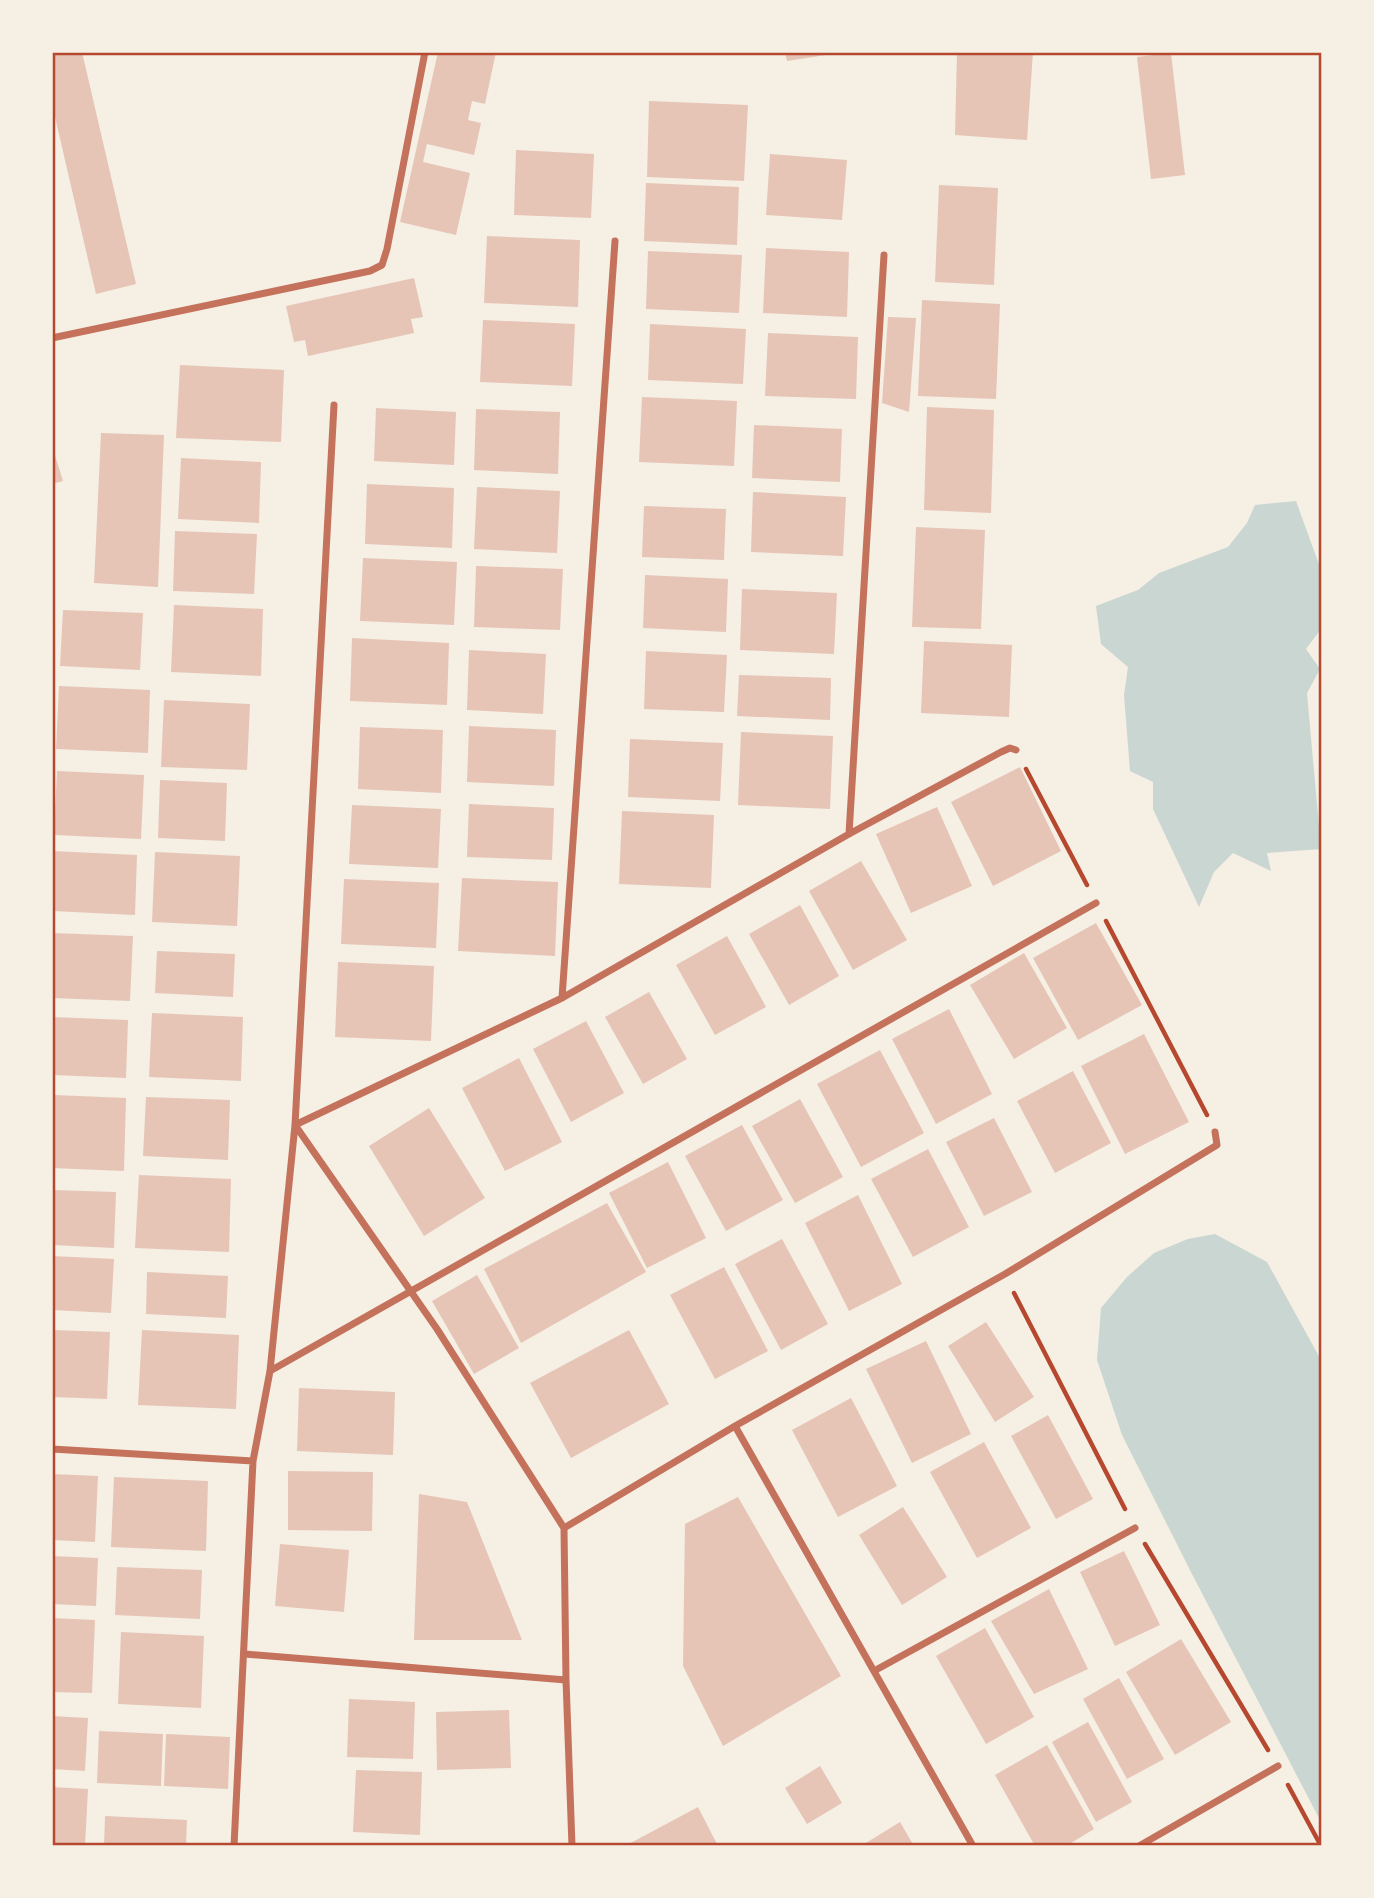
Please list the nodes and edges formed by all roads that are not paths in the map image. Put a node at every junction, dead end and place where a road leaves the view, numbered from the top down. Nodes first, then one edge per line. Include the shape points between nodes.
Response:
1 (425, 52) edge
2 (615, 241) dead end
3 (884, 255) dead end
4 (52, 338) edge
5 (334, 405) dead end
6 (1016, 750) road end
7 (849, 834) junction
8 (1097, 903) road end
9 (562, 998) junction
10 (295, 1125) junction
11 (1215, 1132) road end
12 (410, 1293) junction
13 (270, 1371) junction
14 (735, 1426) junction
15 (52, 1448) edge
16 (253, 1461) junction
17 (564, 1528) junction
18 (1135, 1528) road end
19 (245, 1654) junction
20 (874, 1671) junction
21 (566, 1680) junction
22 (1278, 1766) road end
23 (234, 1846) edge
24 (572, 1846) edge
25 (973, 1846) edge
26 (1139, 1846) edge

1 - 4 street via 382,265
2 - 9 street
3 - 7 street
5 - 10 street
6 - 7 street via 1001,752
7 - 9 street
8 - 12 street
9 - 10 street
10 - 12 street
10 - 13 street
11 - 14 street via 1217,1145 1005,1274
12 - 13 street
12 - 17 street
13 - 16 street
14 - 17 street
14 - 20 street
15 - 16 street
16 - 19 street
17 - 21 street
18 - 20 street
19 - 21 street
19 - 23 street
20 - 25 street
21 - 24 street
22 - 26 street

